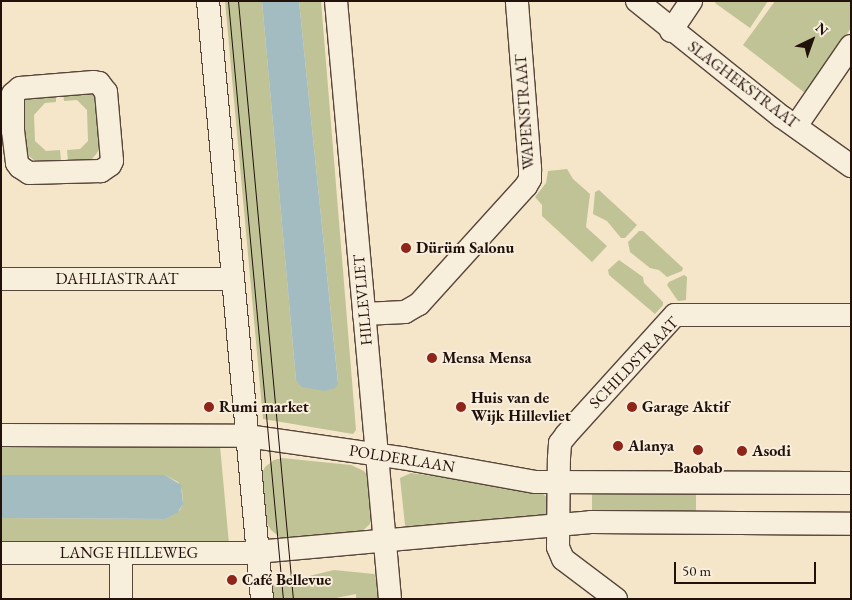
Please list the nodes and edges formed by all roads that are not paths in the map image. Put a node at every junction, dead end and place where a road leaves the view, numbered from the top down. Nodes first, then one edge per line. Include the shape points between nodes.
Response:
1 (208, 1) edge
2 (336, 1) edge
3 (517, 1) edge
4 (637, 1) edge
5 (691, 1) edge
6 (671, 30) junction
7 (851, 46) edge
8 (796, 126) junction
9 (7, 131) edge
10 (851, 166) edge
11 (1, 279) edge
12 (233, 279) junction
13 (364, 314) junction
14 (851, 315) edge
15 (1, 435) edge
16 (247, 436) junction
17 (377, 455) junction
18 (558, 482) junction
19 (851, 483) edge
20 (851, 524) edge
21 (558, 525) junction
22 (384, 540) junction
23 (257, 552) junction
24 (1, 553) edge
25 (121, 554) junction
26 (121, 599) edge
27 (262, 599) edge
28 (390, 599) edge
29 (616, 599) edge

1 - 12 street
2 - 13 street, HILLEVLIET
3 - 13 street, WAPENSTRAAT via 530,179 419,304 405,312
4 - 6 street, SLAGHEKSTRAAT
5 - 6 street
6 - 8 street, SLAGHEKSTRAAT
7 - 8 street
8 - 10 street, SLAGHEKSTRAAT
9 - 9 street via 17,163 29,173 101,170 112,161 106,92 99,83 20,88 11,97
11 - 12 street, DAHLIASTRAAT
12 - 16 street
13 - 17 street, HILLEVLIET
14 - 18 street, SCHILDSTRAAT via 675,315 560,443
15 - 16 street
16 - 17 street, POLDERLAAN
16 - 23 street
17 - 18 street, POLDERLAAN via 536,482
17 - 22 street, HILLEVLIET
18 - 19 street, POLDERLAAN
18 - 21 street
20 - 21 street via 591,522
21 - 22 street
21 - 29 street via 558,547 563,558
22 - 23 street
22 - 28 street, HILLEVLIET
23 - 25 street, LANGE HILLEWEG
23 - 27 street
24 - 25 street, LANGE HILLEWEG
25 - 26 street

